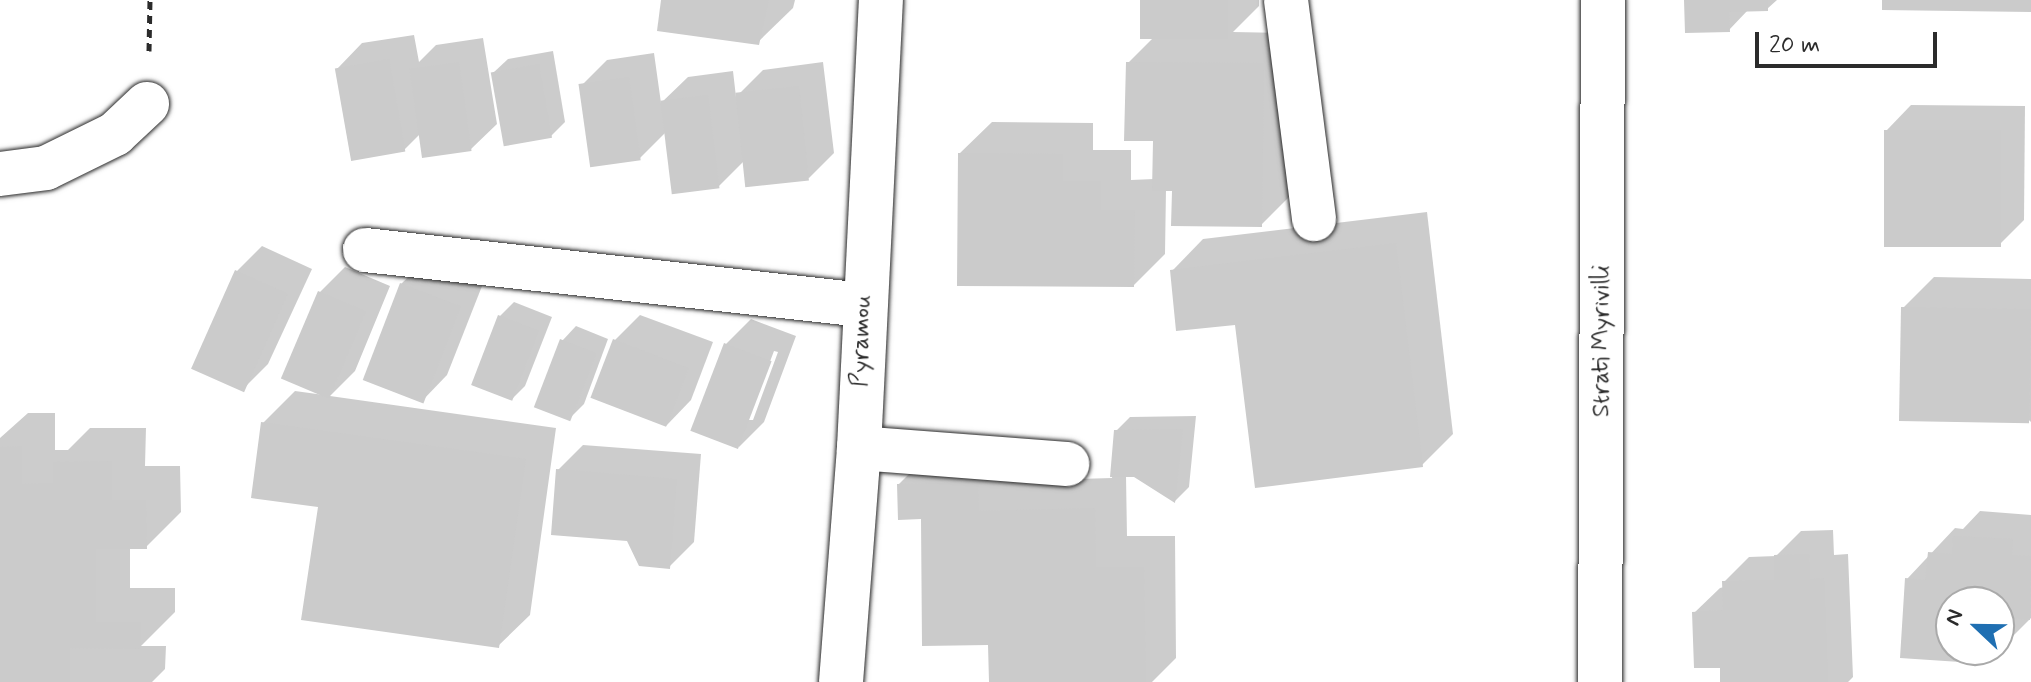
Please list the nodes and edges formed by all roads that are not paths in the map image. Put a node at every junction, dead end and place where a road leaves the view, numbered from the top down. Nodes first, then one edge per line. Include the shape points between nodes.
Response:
1 (881, 0) edge
2 (1286, 0) edge
3 (1603, 0) edge
4 (147, 104) dead end
5 (0, 174) edge
6 (1314, 219) dead end
7 (365, 250) dead end
8 (863, 305) junction
9 (859, 448) junction
10 (1067, 464) dead end
11 (841, 682) edge
12 (1600, 682) edge

1 - 8 street, Pyramou
2 - 6 street
3 - 12 street, Strati Myrivilli
4 - 5 street via 115,134 46,168
7 - 8 street
8 - 9 street, Pyramou
9 - 10 street
9 - 11 street, Pyramou

